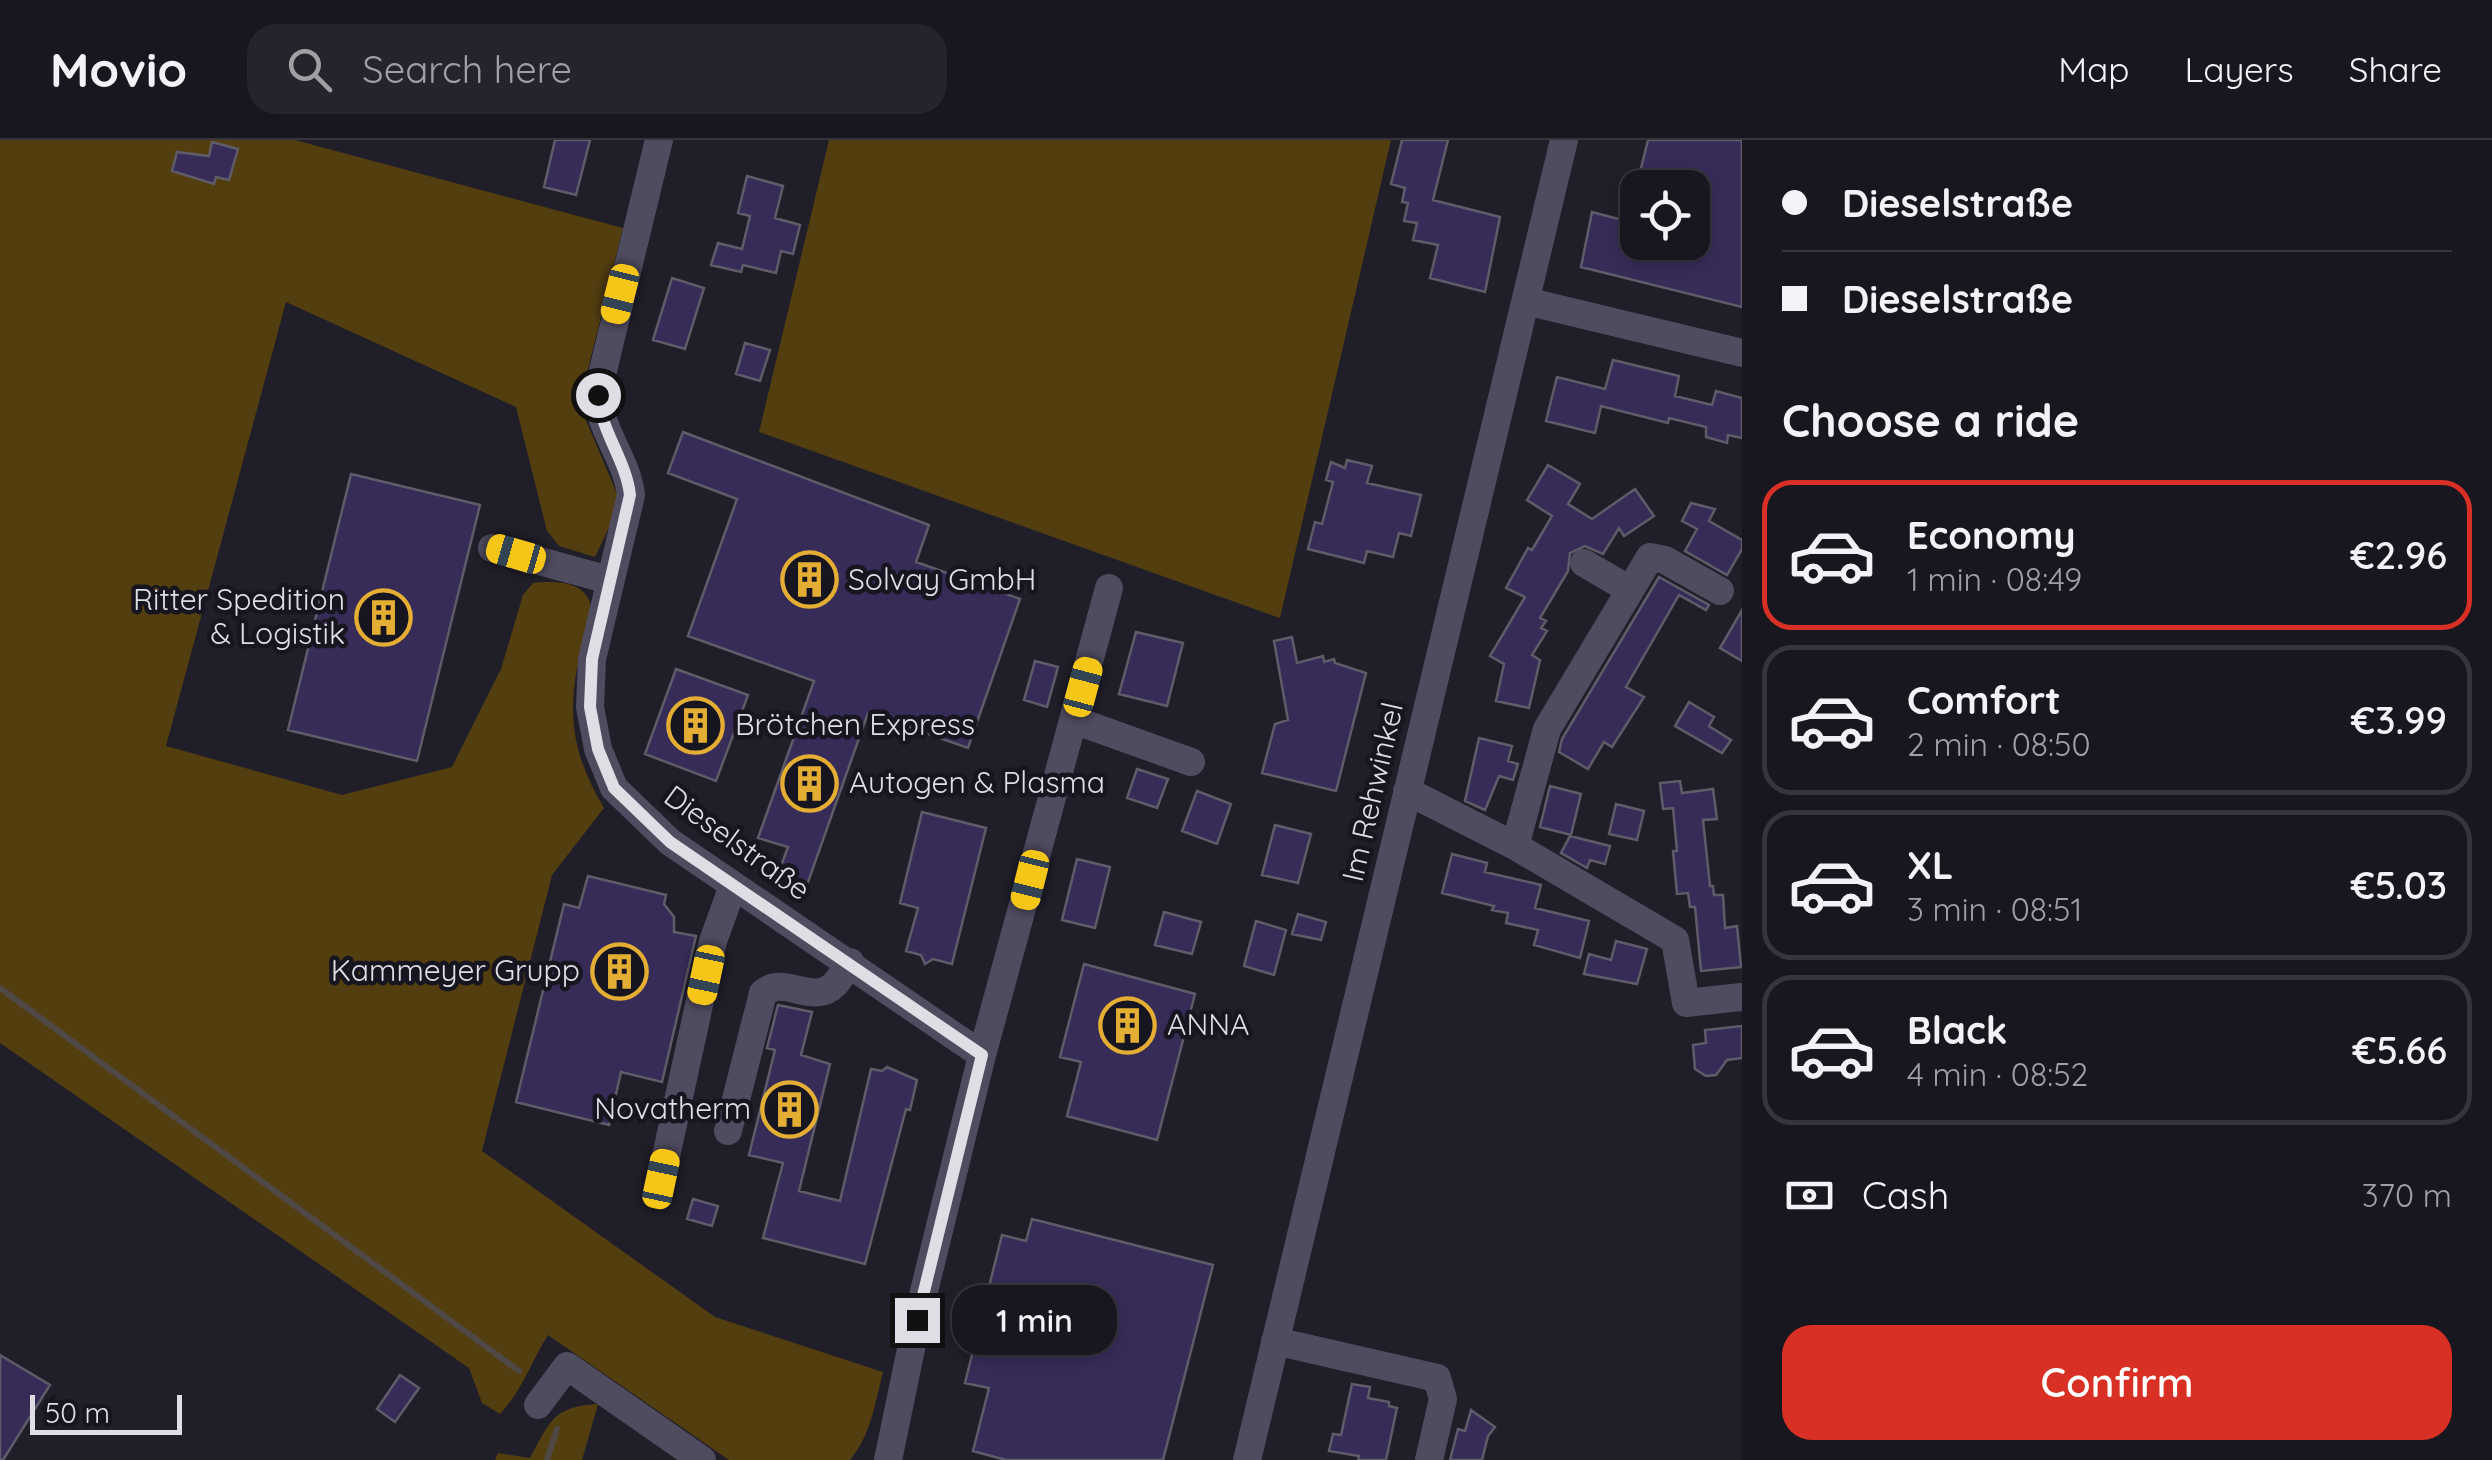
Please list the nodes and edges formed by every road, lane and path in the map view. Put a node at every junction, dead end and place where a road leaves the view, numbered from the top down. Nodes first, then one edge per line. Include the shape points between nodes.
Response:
1 (658, 140) edge
2 (1564, 140) edge
3 (1526, 300) junction
4 (1742, 352) edge
5 (492, 548) dead end
6 (1584, 563) dead end
7 (609, 580) junction
8 (1110, 588) dead end
9 (1630, 590) junction
10 (1720, 591) dead end
11 (1074, 720) junction
12 (1191, 762) dead end
13 (1407, 791) junction
14 (1515, 846) junction
15 (733, 886) junction
16 (850, 962) junction
17 (1742, 998) edge
18 (982, 1055) junction
19 (728, 1131) dead end
20 (661, 1179) dead end
21 (1275, 1341) junction
22 (538, 1405) dead end
23 (894, 1426) junction
24 (702, 1460) edge
25 (868, 1460) edge
26 (888, 1460) edge
27 (1247, 1460) edge
28 (1429, 1460) edge

1 - 7 street, Dieselstraße via 598,395 630,495
2 - 3 street, Im Rehwinkel
3 - 4 street
3 - 13 street, Im Rehwinkel
5 - 7 street
6 - 9 street
7 - 15 street, Dieselstraße via 592,659 590,707 598,749 614,788 670,842
8 - 11 street
9 - 10 street via 1650,556
9 - 14 street via 1547,728
11 - 12 street
11 - 18 street
13 - 14 street
13 - 21 street, Im Rehwinkel
14 - 17 street via 1675,940 1686,1003
15 - 16 street, Dieselstraße
15 - 20 street via 714,941
16 - 18 street, Dieselstraße
16 - 19 street via 825,991 784,986 763,994
18 - 23 street
21 - 27 street, Im Rehwinkel
21 - 28 street via 1437,1378 1443,1399
22 - 24 street via 567,1366
23 - 25 street
23 - 26 street

